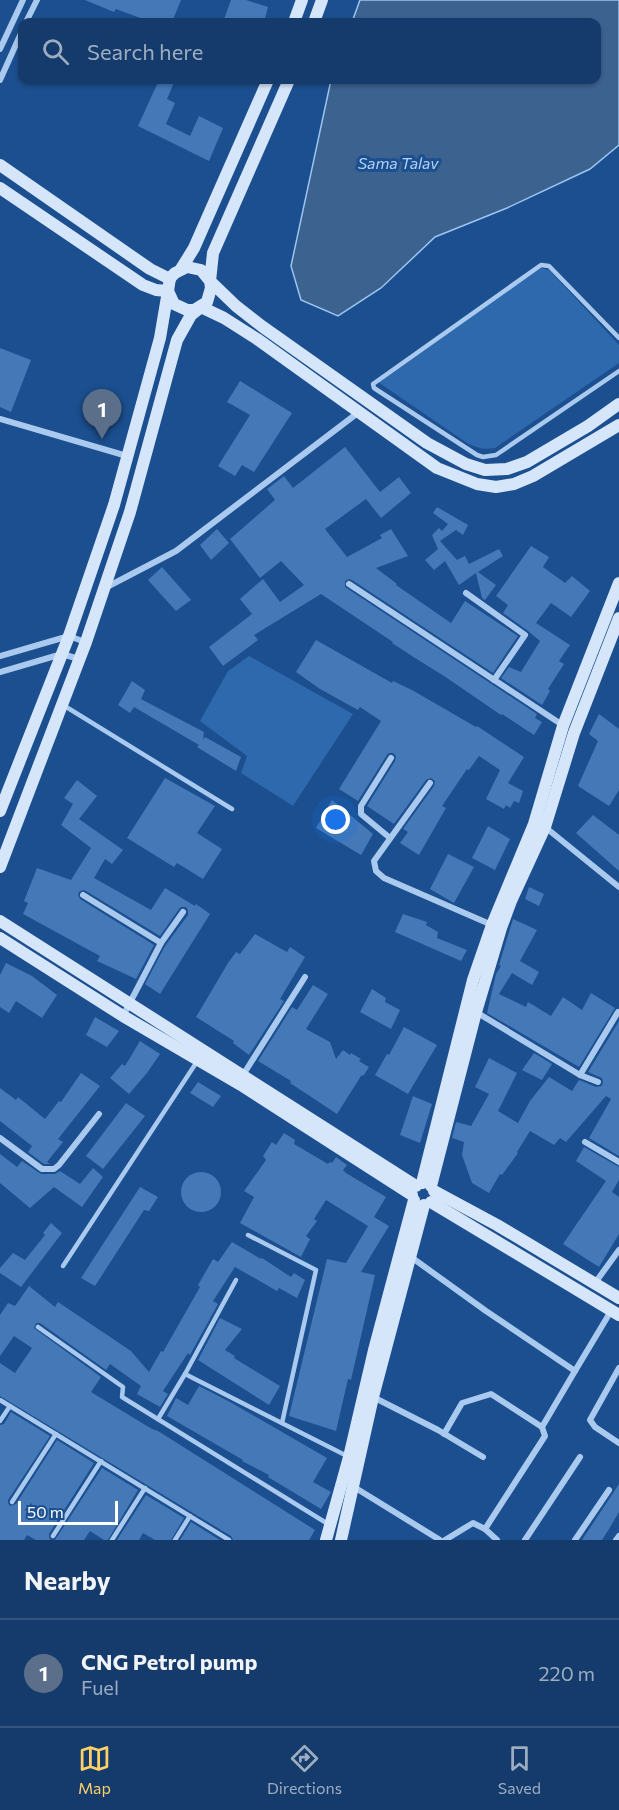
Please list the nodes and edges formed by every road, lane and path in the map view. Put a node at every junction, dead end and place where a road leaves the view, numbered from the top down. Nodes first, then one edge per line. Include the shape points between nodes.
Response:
1 (23, 0) edge
2 (37, 0) edge
3 (322, 0) edge
4 (298, 1) edge
5 (28, 18) edge
6 (295, 18) edge
7 (315, 18) edge
8 (18, 40) edge
9 (0, 49) edge
10 (0, 80) edge
11 (266, 84) edge
12 (287, 84) edge
13 (254, 113) junction
14 (271, 120) junction
15 (0, 165) edge
16 (0, 188) edge
17 (181, 269) junction
18 (210, 281) junction
19 (169, 285) junction
20 (201, 307) junction
21 (619, 339) edge
22 (619, 371) edge
23 (619, 404) edge
24 (359, 412) junction
25 (0, 419) edge
26 (619, 425) edge
27 (127, 456) junction
28 (619, 583) edge
29 (349, 584) dead end
30 (104, 588) junction
31 (465, 593) dead end
32 (619, 618) edge
33 (69, 636) junction
34 (86, 642) junction
35 (62, 654) junction
36 (0, 656) edge
37 (80, 659) junction
38 (0, 672) edge
39 (494, 680) junction
40 (62, 705) junction
41 (568, 730) junction
42 (391, 758) dead end
43 (430, 783) dead end
44 (232, 809) dead end
45 (0, 811) edge
46 (540, 824) junction
47 (390, 838) junction
48 (0, 867) edge
49 (619, 886) edge
50 (83, 895) dead end
51 (183, 912) dead end
52 (0, 921) edge
53 (496, 926) junction
54 (0, 938) edge
55 (161, 943) junction
56 (305, 977) dead end
57 (130, 1004) junction
58 (476, 1012) junction
59 (618, 1012) edge
60 (123, 1016) junction
61 (201, 1055) junction
62 (243, 1075) junction
63 (580, 1075) junction
64 (598, 1082) dead end
65 (99, 1114) dead end
66 (0, 1138) edge
67 (585, 1142) dead end
68 (619, 1162) edge
69 (423, 1193) junction
70 (248, 1235) dead end
71 (619, 1250) edge
72 (411, 1257) junction
73 (63, 1266) dead end
74 (236, 1280) dead end
75 (595, 1284) junction
76 (619, 1298) edge
77 (615, 1313) edge
78 (38, 1327) dead end
79 (619, 1368) edge
80 (575, 1371) junction
81 (185, 1374) junction
82 (373, 1397) junction
83 (0, 1400) edge
84 (10, 1406) junction
85 (158, 1419) junction
86 (0, 1422) edge
87 (282, 1423) junction
88 (542, 1427) junction
89 (56, 1434) junction
90 (444, 1434) junction
91 (619, 1443) edge
92 (483, 1456) dead end
93 (580, 1457) dead end
94 (355, 1460) junction
95 (101, 1461) junction
96 (354, 1487) junction
97 (145, 1488) junction
98 (609, 1490) dead end
99 (12, 1502) dead end
100 (190, 1516) junction
101 (331, 1526) junction
102 (485, 1529) junction
103 (53, 1536) dead end
104 (619, 1536) edge
105 (112, 1540) edge
106 (175, 1540) edge
107 (229, 1540) edge
108 (326, 1540) edge
109 (341, 1540) edge
110 (440, 1540) edge
111 (445, 1540) edge
112 (497, 1540) edge
113 (525, 1540) edge
114 (575, 1540) edge
115 (616, 1540) edge

1 - 9 street
2 - 5 street
3 - 7 main road
4 - 6 main road
8 - 10 street
11 - 13 main road
12 - 14 main road
13 - 14 main road
13 - 17 main road
14 - 18 main road via 213,253
15 - 19 main road
16 - 19 main road via 143,285 156,290
17 - 18 main road via 194,267
17 - 19 main road
18 - 20 main road via 210,296
18 - 23 main road via 273,334 427,443 485,470 507,469 527,462
19 - 20 main road via 170,298 180,308
19 - 27 main road via 160,338
20 - 24 main road via 257,339
20 - 30 main road via 191,315 177,340 130,512
21 - 22 lane via 549,266 541,265 373,384 477,455 490,456
24 - 26 main road via 437,468 496,487 533,476
24 - 30 street via 176,551
25 - 27 street
27 - 33 main road
28 - 41 main road
29 - 39 street
30 - 34 main road
31 - 39 street via 525,634
32 - 41 main road
33 - 34 street
33 - 35 main road
33 - 36 street
34 - 37 main road
35 - 37 street
35 - 38 street
35 - 45 main road
37 - 40 main road
39 - 41 street
40 - 44 lane
40 - 48 main road
41 - 46 main road
42 - 47 street via 361,806 361,813
43 - 47 street
46 - 49 street
46 - 53 main road via 511,901
47 - 53 street via 374,861 376,871 384,878
50 - 55 street
51 - 55 street
52 - 57 main road
53 - 58 main road
53 - 69 main road via 471,987
54 - 60 main road
55 - 57 street
56 - 62 street
57 - 60 street
57 - 61 main road
58 - 63 street
58 - 69 main road
59 - 63 street
60 - 61 main road
61 - 62 main road
61 - 69 main road via 241,1085
61 - 73 lane
62 - 69 main road
63 - 64 street
65 - 66 street via 54,1169 42,1169
67 - 68 street
69 - 72 main road
69 - 75 main road via 497,1225
69 - 77 main road
69 - 94 main road via 374,1350
70 - 87 lane via 316,1270
71 - 75 street
72 - 80 street
72 - 82 main road
74 - 81 lane
75 - 76 main road
77 - 80 street
78 - 85 lane via 123,1387 122,1397
79 - 91 street via 590,1420
80 - 88 street
81 - 85 lane
81 - 87 lane
82 - 90 street
82 - 94 main road
83 - 84 lane
84 - 86 lane
84 - 89 lane
85 - 101 lane
87 - 94 lane
88 - 90 street via 490,1394 462,1402
88 - 102 street via 545,1436
89 - 95 lane
89 - 99 lane
90 - 92 street
93 - 113 street
94 - 96 main road
94 - 101 main road
95 - 97 lane
95 - 103 lane
96 - 109 main road
96 - 110 street
97 - 100 lane
97 - 105 lane
98 - 114 street
100 - 106 lane
100 - 107 lane
101 - 108 main road
102 - 111 street via 473,1523
102 - 112 street
104 - 115 street

